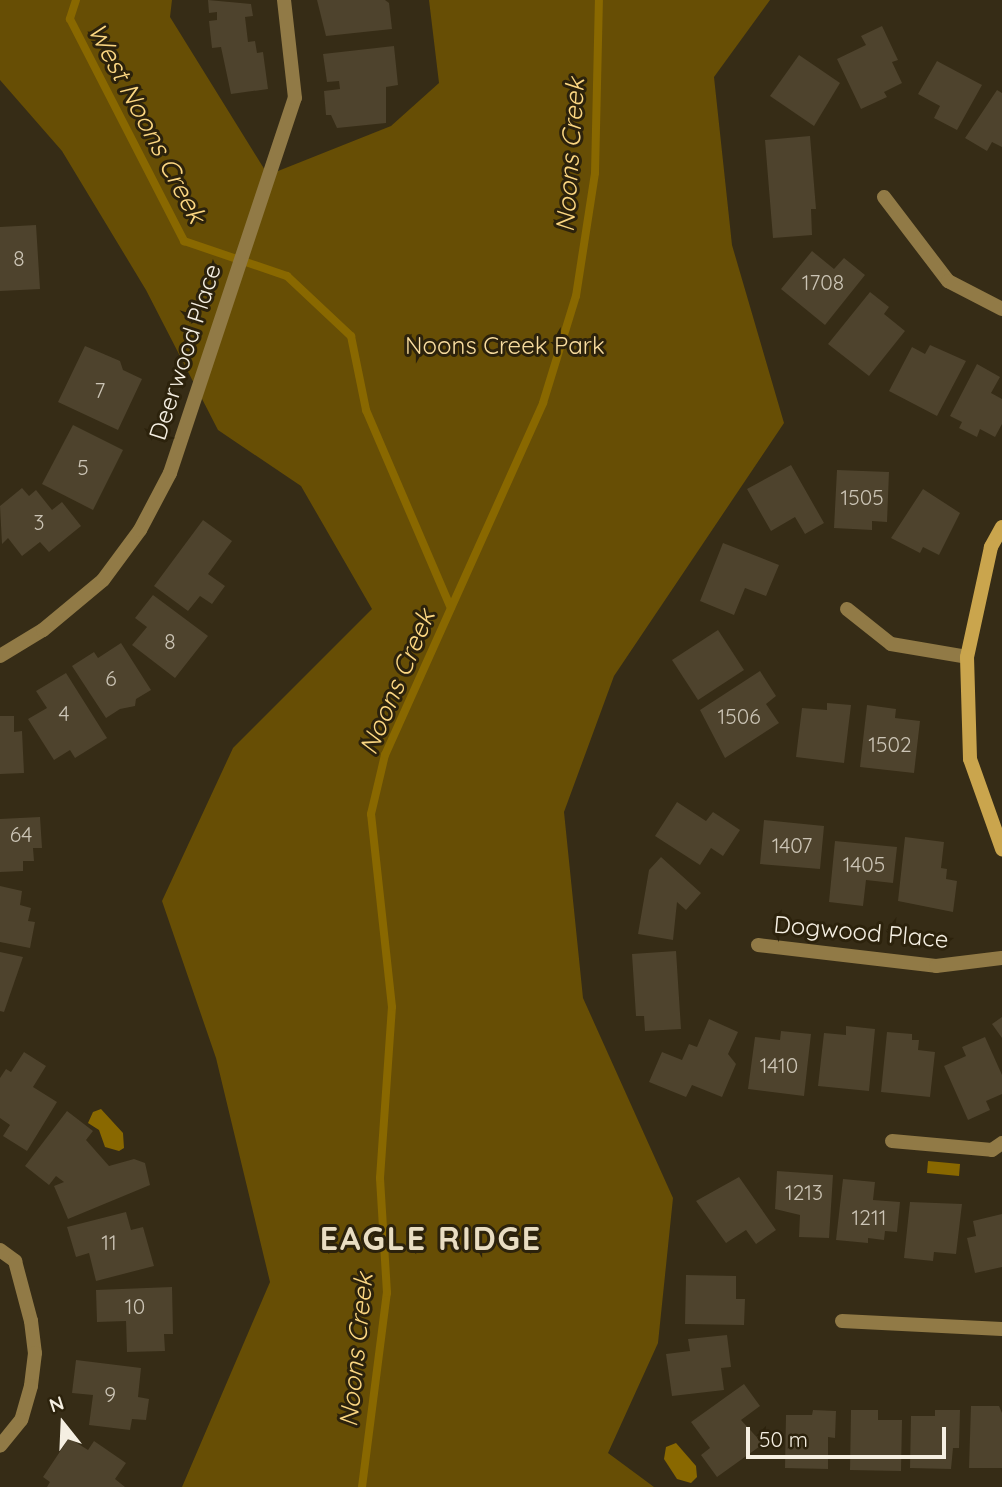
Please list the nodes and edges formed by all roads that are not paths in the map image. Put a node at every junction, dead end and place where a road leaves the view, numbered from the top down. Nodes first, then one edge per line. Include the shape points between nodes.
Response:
1 (284, 0) edge
2 (884, 197) dead end
3 (1002, 309) edge
4 (1002, 527) edge
5 (848, 609) dead end
6 (0, 656) edge
7 (967, 657) junction
8 (1002, 849) edge
9 (758, 946) dead end
10 (1002, 958) edge
11 (892, 1141) dead end
12 (1002, 1143) edge
13 (0, 1250) edge
14 (842, 1321) dead end
15 (1002, 1329) edge
16 (0, 1446) edge

1 - 6 street, Deerwood Place via 295,98 170,473 140,530 103,580 75,607
2 - 3 street via 948,281
4 - 7 street via 991,547
5 - 7 street via 891,644
7 - 8 street via 970,759
9 - 10 street, Dogwood Place via 936,966
11 - 12 street via 992,1150
13 - 16 street via 15,1261 32,1321 34,1353 32,1386 21,1420
14 - 15 street

